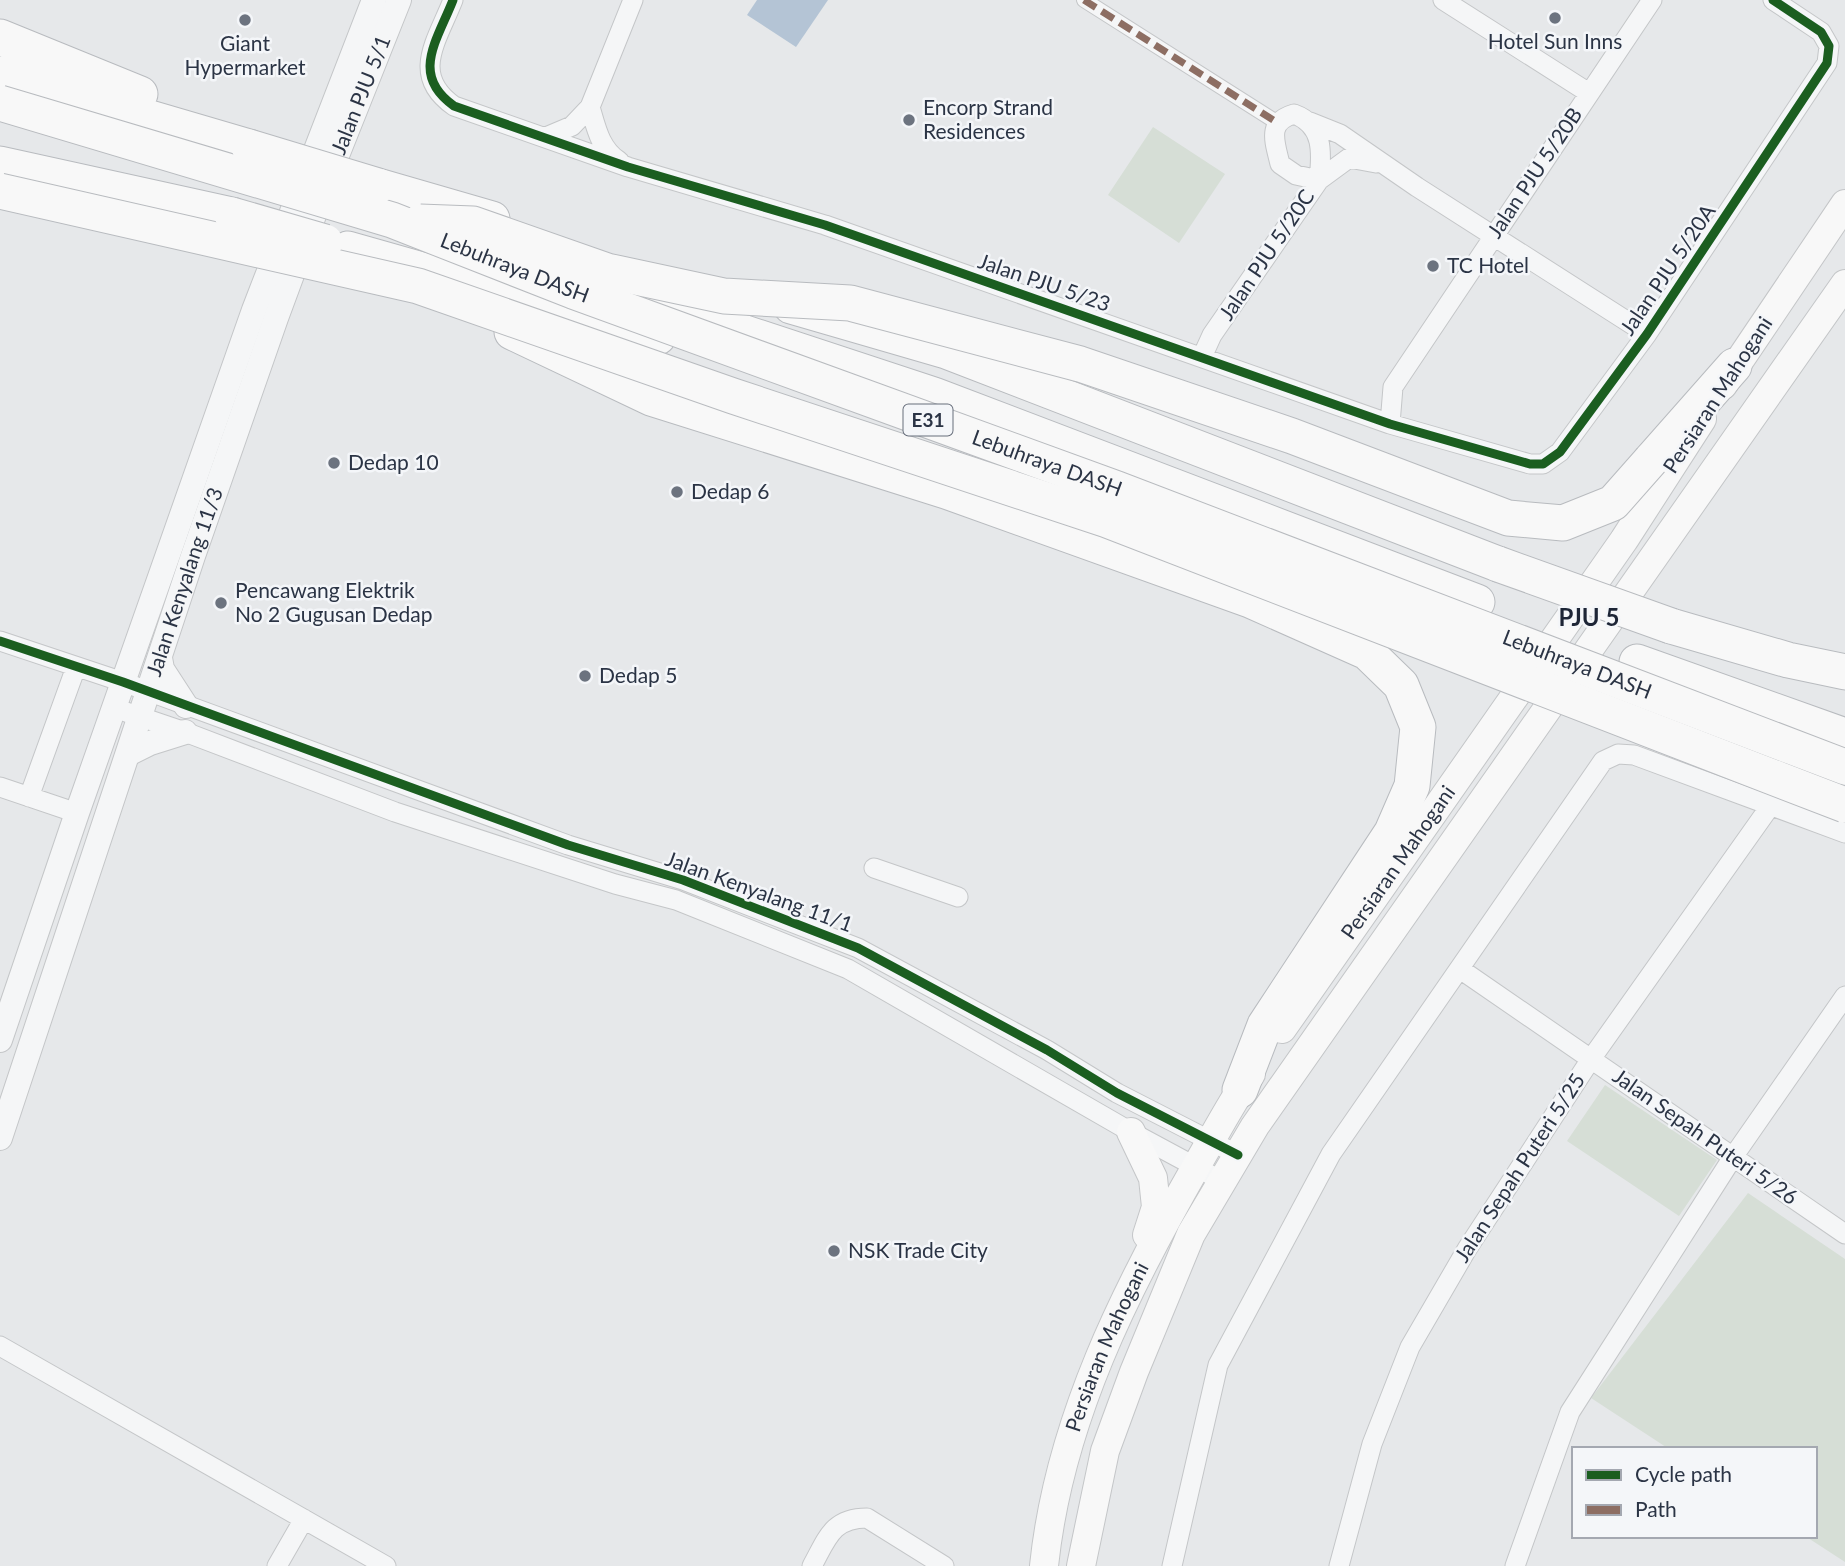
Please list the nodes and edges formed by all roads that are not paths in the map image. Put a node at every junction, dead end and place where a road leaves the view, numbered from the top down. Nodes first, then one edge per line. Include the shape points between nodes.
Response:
1 (374, 0) edge
2 (398, 0) edge
3 (453, 0) edge
4 (633, 0) edge
5 (1084, 0) edge
6 (1443, 0) edge
7 (1652, 0) edge
8 (1773, 0) edge
9 (0, 37) edge
10 (0, 74) edge
11 (1589, 93) junction
12 (0, 103) edge
13 (590, 107) junction
14 (0, 111) edge
15 (1310, 122) junction
16 (1278, 123) junction
17 (195, 131) junction
18 (546, 136) junction
19 (247, 163) junction
20 (0, 164) edge
21 (1384, 164) junction
22 (628, 167) junction
23 (1319, 180) junction
24 (314, 184) junction
25 (0, 191) edge
26 (1845, 204) edge
27 (380, 208) junction
28 (1493, 235) junction
29 (1845, 284) edge
30 (418, 286) junction
31 (1647, 334) junction
32 (1202, 357) junction
33 (1734, 366) junction
34 (934, 395) junction
35 (1390, 424) junction
36 (1530, 464) joint
37 (196, 512) junction
38 (0, 640) edge
39 (159, 658) junction
40 (76, 667) junction
41 (1845, 672) edge
42 (123, 682) junction
43 (149, 692) junction
44 (186, 706) junction
45 (114, 708) junction
46 (140, 717) junction
47 (185, 732) junction
48 (1845, 736) edge
49 (128, 754) junction
50 (1845, 767) edge
51 (0, 787) edge
52 (29, 797) junction
53 (1845, 805) edge
54 (1771, 806) junction
55 (77, 813) junction
56 (1845, 833) edge
57 (874, 868) dead end
58 (958, 897) dead end
59 (1460, 969) junction
60 (1845, 996) edge
61 (0, 1040) edge
62 (1591, 1059) junction
63 (1240, 1090) junction
64 (1131, 1132) junction
65 (0, 1138) edge
66 (1210, 1142) junction
67 (1238, 1155) junction
68 (1733, 1157) junction
69 (1196, 1167) junction
70 (1222, 1181) junction
71 (1845, 1234) edge
72 (1136, 1275) junction
73 (0, 1346) edge
74 (304, 1518) junction
75 (277, 1566) edge
76 (386, 1566) edge
77 (812, 1566) edge
78 (944, 1566) edge
79 (1044, 1566) edge
80 (1081, 1566) edge
81 (1172, 1566) edge
82 (1339, 1566) edge
83 (1515, 1566) edge

1 - 24 street, Jalan PJU 5/1
2 - 24 street, Jalan PJU 5/1
3 - 18 street, Jalan PJU 5/23 via 428,73 440,97 454,106
4 - 13 street
5 - 16 street
6 - 11 street
7 - 11 street, Jalan PJU 5/20B
8 - 31 street, Jalan PJU 5/20A via 1821,32 1829,46 1827,63
9 - 17 highway via 150,98
10 - 17 highway
11 - 28 street, Jalan PJU 5/20B
12 - 27 highway, Lebuhraya DASH / E31, bridge
13 - 18 street via 572,126
13 - 22 street via 601,142
14 - 19 highway
15 - 16 street via 1294,114
15 - 21 street via 1340,134
15 - 23 street via 1321,150
16 - 23 street via 1274,135 1280,164 1296,175
17 - 19 highway
18 - 22 street, Jalan PJU 5/23
19 - 27 highway, bridge
20 - 34 highway, bridge via 232,215 852,392 895,398
21 - 23 street, Jalan PJU 5/20C via 1349,158
21 - 28 street
22 - 32 street, Jalan PJU 5/23 via 825,225
23 - 32 street, Jalan PJU 5/20C via 1212,335
24 - 37 street, Jalan Kenyalang 11/3
25 - 30 highway, Lebuhraya DASH / E31, bridge
26 - 33 main road, Persiaran Mahogani
27 - 33 highway, bridge via 474,224 607,271 724,296 850,303 1080,364 1292,436 1508,518 1563,523 1613,503
27 - 34 highway
27 - 41 highway, bridge via 946,351 1671,626
27 - 50 highway, Lebuhraya DASH / E31, bridge via 573,291 1117,489
28 - 31 street
28 - 35 street, Jalan PJU 5/20B via 1393,387
29 - 67 main road, Persiaran Mahogani
30 - 53 highway, Lebuhraya DASH / E31, bridge via 1107,520
30 - 63 highway, bridge via 650,398 959,496 1250,600 1367,652 1401,685 1418,727 1412,786 1392,832 1265,1025
31 - 36 street, Jalan PJU 5/20A via 1560,452 1543,464
32 - 35 street, Jalan PJU 5/23
33 - 63 main road, Persiaran Mahogani via 1616,551
34 - 48 highway via 1637,662
35 - 36 street, Jalan PJU 5/23
37 - 39 street, Jalan Kenyalang 11/3
37 - 42 street, Jalan Kenyalang 11/3
38 - 40 street, Jalan Kenyalang 11/1
39 - 43 street, Jalan Kenyalang 11/3
39 - 44 street
40 - 42 street, Jalan Kenyalang 11/1
40 - 52 street
42 - 43 street, Jalan Kenyalang 11/1
42 - 45 street, Jalan Kenyalang 11/3
43 - 44 street, Jalan Kenyalang 11/1
43 - 46 street, Jalan Kenyalang 11/3
44 - 66 street, Jalan Kenyalang 11/1 via 568,845 682,880 858,948
45 - 46 street, Jalan Kenyalang 11/1
45 - 55 street, Jalan Kenyalang 11/3
46 - 47 street, Jalan Kenyalang 11/1
46 - 49 street, Jalan Kenyalang 11/3
47 - 49 street
47 - 64 street, Jalan Kenyalang 11/1 via 395,811 676,900 848,969
49 - 65 street, Jalan Kenyalang 11/3
51 - 52 street
52 - 55 street
54 - 56 street
54 - 59 street via 1634,755 1618,754 1603,761
54 - 62 street, Jalan Sepah Puteri 5/25
55 - 61 street, Jalan Kenyalang 11/3
57 - 58 street
59 - 62 street, Jalan Sepah Puteri 5/26
59 - 81 street via 1331,1154 1218,1365
60 - 68 street
62 - 68 street, Jalan Sepah Puteri 5/26
62 - 82 street, Jalan Sepah Puteri 5/25 via 1466,1249 1410,1347 1372,1444
63 - 66 main road, Persiaran Mahogani
64 - 69 street, Jalan Kenyalang 11/1
64 - 72 main road via 1153,1178 1156,1207
66 - 67 street, Jalan Kenyalang 11/1
66 - 69 main road, Persiaran Mahogani
67 - 70 main road, Persiaran Mahogani
68 - 71 street, Jalan Sepah Puteri 5/26
68 - 83 street via 1570,1412
69 - 70 street, Jalan Kenyalang 11/1
69 - 72 main road, Persiaran Mahogani
70 - 80 main road, Persiaran Mahogani via 1191,1234 1105,1451
72 - 79 main road, Persiaran Mahogani via 1097,1361 1072,1432
73 - 74 street
74 - 75 street
74 - 76 street
77 - 78 street via 837,1524 867,1518

